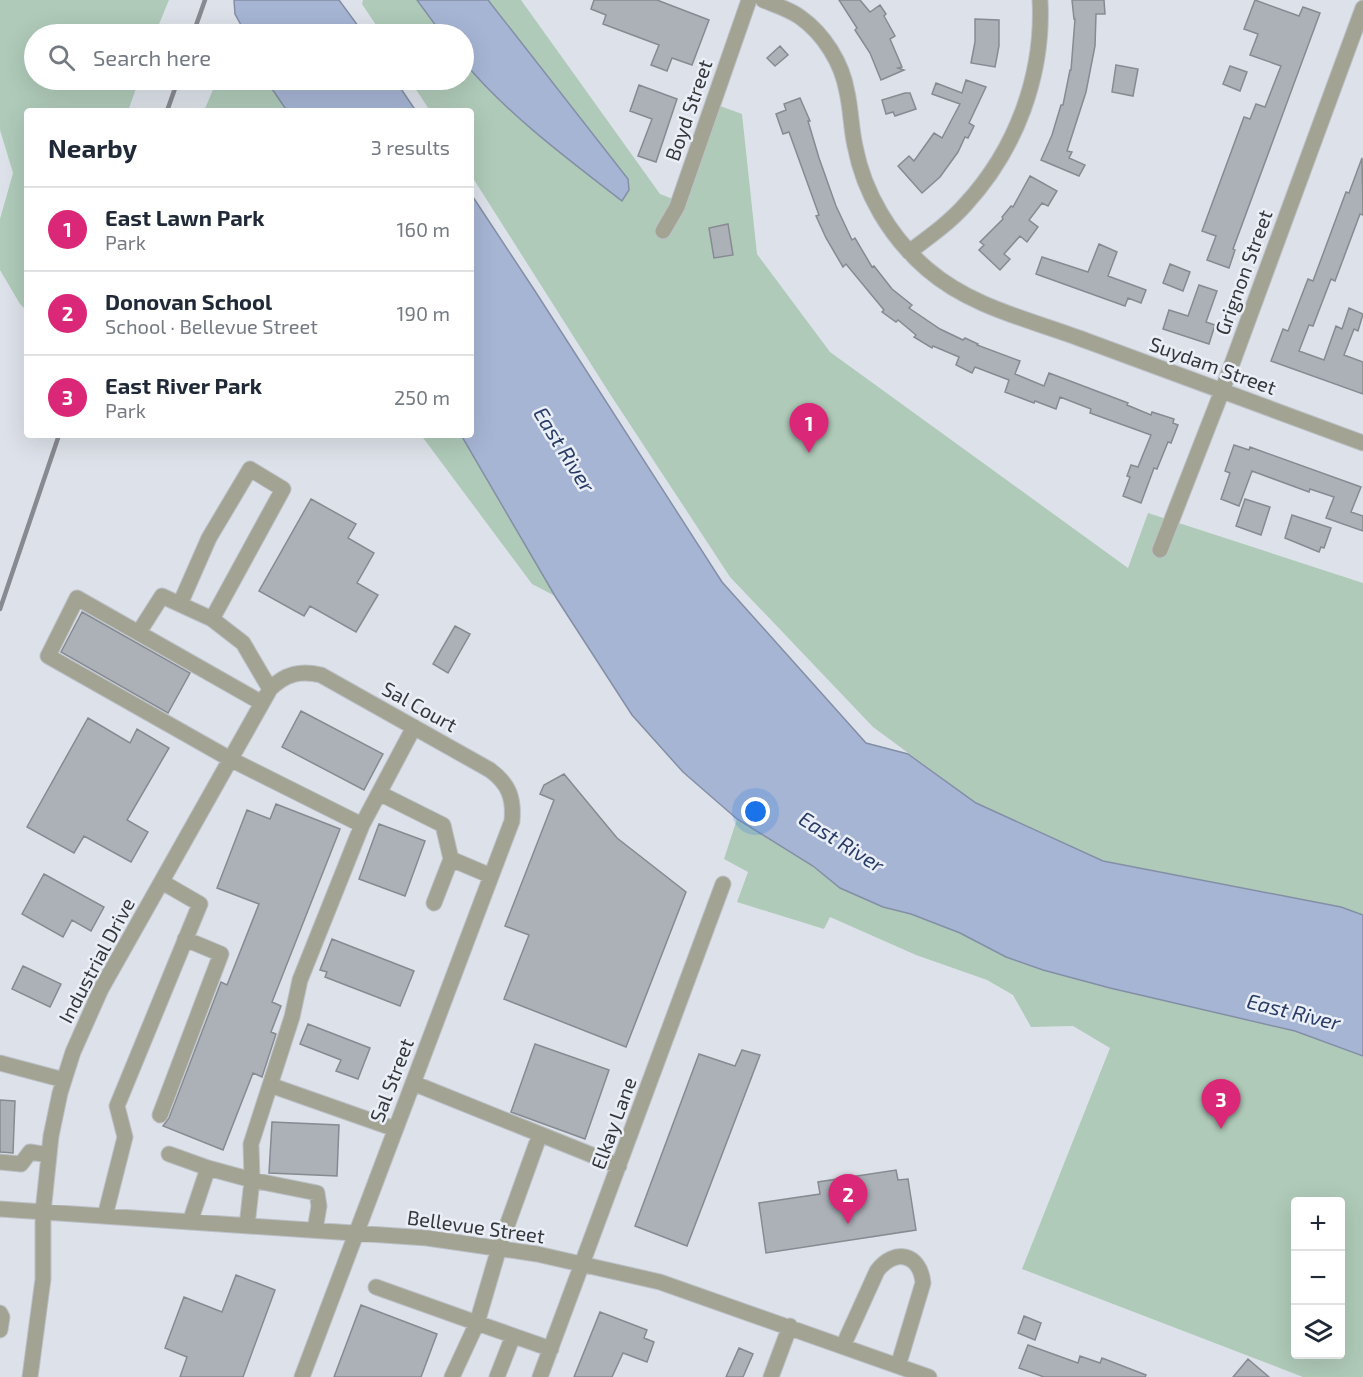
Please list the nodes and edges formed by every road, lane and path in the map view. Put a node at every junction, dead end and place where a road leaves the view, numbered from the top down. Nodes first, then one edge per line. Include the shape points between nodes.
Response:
1 (749, 0) edge
2 (763, 0) edge
3 (1040, 0) edge
4 (1363, 9) edge
5 (663, 231) dead end
6 (909, 252) junction
7 (1222, 391) junction
8 (1363, 443) edge
9 (1160, 550) dead end
10 (180, 604) junction
11 (212, 619) junction
12 (139, 632) junction
13 (294, 674) joint
14 (266, 696) junction
15 (414, 727) junction
16 (230, 759) junction
17 (379, 793) junction
18 (511, 797) joint
19 (362, 825) junction
20 (451, 859) junction
21 (491, 876) junction
22 (162, 882) junction
23 (723, 884) dead end
24 (434, 903) dead end
25 (185, 939) junction
26 (0, 1063) edge
27 (64, 1080) junction
28 (412, 1083) junction
29 (270, 1085) junction
30 (160, 1115) dead end
31 (395, 1129) junction
32 (540, 1134) junction
33 (169, 1154) dead end
34 (49, 1155) junction
35 (0, 1162) edge
36 (619, 1166) junction
37 (208, 1168) junction
38 (252, 1180) junction
39 (0, 1209) edge
40 (44, 1212) junction
41 (105, 1216) junction
42 (190, 1222) junction
43 (247, 1226) junction
44 (315, 1230) junction
45 (356, 1233) junction
46 (499, 1248) junction
47 (583, 1265) junction
48 (376, 1287) dead end
49 (0, 1313) edge
50 (477, 1323) junction
51 (790, 1326) junction
52 (0, 1330) edge
53 (513, 1336) junction
54 (843, 1346) junction
55 (551, 1349) junction
56 (898, 1366) junction
57 (30, 1377) edge
58 (302, 1377) edge
59 (452, 1377) edge
60 (497, 1377) edge
61 (540, 1377) edge
62 (771, 1377) edge
63 (929, 1377) edge

1 - 5 street, Boyd Street via 677,207
2 - 6 street, Suydam Street via 800,17 831,49 847,90 862,174 887,225
3 - 6 street via 1034,76 1016,131 965,206
4 - 7 street, Grignon Street
6 - 7 street, Suydam Street via 955,290 986,306
7 - 8 street, Suydam Street
7 - 9 street, Grignon Street
10 - 11 street
10 - 11 street via 209,538 250,469 283,489
10 - 12 street via 162,596
11 - 14 street via 243,643
12 - 14 street
12 - 16 street via 77,598 48,656
13 - 14 street, Industrial Drive via 285,677
13 - 15 street, Sal Court via 321,675
14 - 16 street, Industrial Drive
15 - 17 street
15 - 18 street, Sal Court via 490,770 507,786
16 - 19 street
16 - 22 street, Industrial Drive
17 - 19 street
17 - 20 street via 443,825
18 - 21 street, Sal Street via 512,820
19 - 29 street via 300,980
20 - 21 street
20 - 24 street
21 - 28 street, Sal Street
22 - 25 street via 200,904
22 - 27 street, Industrial Drive via 100,989
23 - 36 street, Elkay Lane
25 - 30 street via 221,954
25 - 41 street via 117,1106 125,1137
26 - 27 street
27 - 34 street, Industrial Drive
28 - 31 street, Sal Street
28 - 32 street
29 - 31 street
29 - 38 street via 251,1144
31 - 45 street, Sal Street
32 - 36 street
32 - 46 street
33 - 37 street
34 - 35 street via 30,1152 21,1164
34 - 40 street, Industrial Drive
36 - 47 street, Elkay Lane
37 - 38 street
37 - 42 street
38 - 43 street
38 - 44 street via 316,1193
39 - 40 street, Bellevue Street
40 - 41 street, Bellevue Street
40 - 57 street, Industrial Drive via 43,1279
41 - 42 street, Bellevue Street
42 - 43 street, Bellevue Street
43 - 44 street, Bellevue Street
44 - 45 street, Bellevue Street
45 - 46 street, Bellevue Street
45 - 58 street, Sal Street
46 - 47 street, Bellevue Street
46 - 50 street
47 - 51 street, Bellevue Street via 660,1282
47 - 55 street, Elkay Lane
48 - 50 street
49 - 52 street
50 - 53 street
50 - 59 street
51 - 54 street, Bellevue Street
51 - 62 street
53 - 55 street
53 - 60 street
54 - 56 street, Bellevue Street
54 - 56 street via 882,1264 892,1258 909,1258 920,1269 923,1283
55 - 61 street, Elkay Lane
56 - 63 street, Bellevue Street

